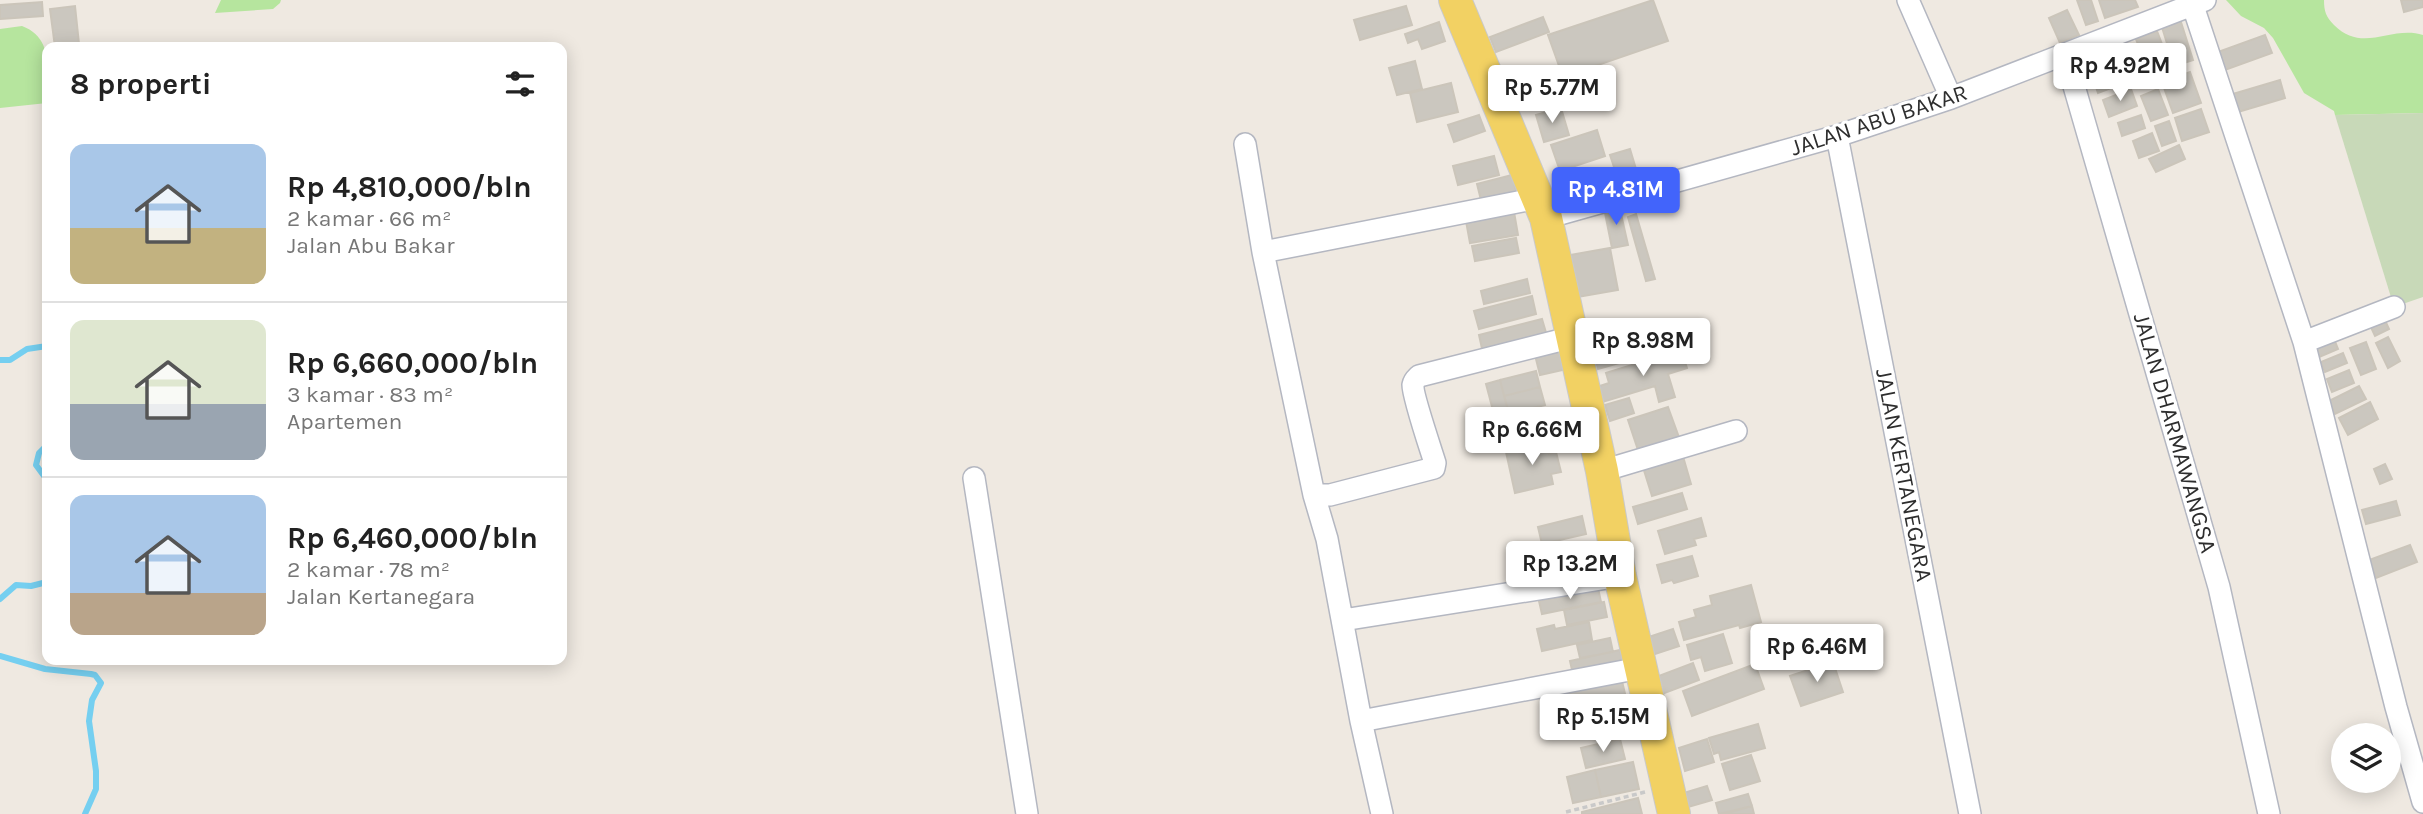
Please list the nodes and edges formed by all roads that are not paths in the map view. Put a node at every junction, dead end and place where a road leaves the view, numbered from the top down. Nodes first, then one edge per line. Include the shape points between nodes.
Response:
1 (1455, 0) edge
2 (1908, 0) edge
3 (2196, 2) edge
4 (2066, 55) junction
5 (1951, 98) junction
6 (1837, 136) junction
7 (1245, 144) dead end
8 (1542, 208) junction
9 (1263, 252) junction
10 (2394, 307) dead end
11 (1573, 337) junction
12 (2304, 342) junction
13 (1735, 431) dead end
14 (1602, 471) junction
15 (974, 478) dead end
16 (1314, 495) junction
17 (1620, 576) junction
18 (1343, 620) junction
19 (1640, 668) junction
20 (1361, 721) junction
21 (1671, 800) edge
22 (2423, 802) edge
23 (1027, 814) edge
24 (1382, 814) edge
25 (1970, 814) edge
26 (2269, 814) edge

1 - 8 main road
2 - 5 street
3 - 4 street, JALAN ABU BAKAR
3 - 12 street
4 - 5 street, JALAN ABU BAKAR
4 - 26 street, JALAN DHARMAWANGSA via 2219,587
5 - 6 street, JALAN ABU BAKAR
6 - 8 street, JALAN ABU BAKAR
6 - 25 street, JALAN KERTANEGARA
7 - 9 street
8 - 9 street, JALAN ABU BAKAR
8 - 11 main road
9 - 16 street
10 - 12 street
11 - 14 main road
11 - 16 street via 1419,376 1413,394 1434,468 1330,495
12 - 22 street
13 - 14 street
14 - 17 main road
15 - 23 street
16 - 18 street
17 - 18 street
17 - 19 main road
18 - 20 street
19 - 20 street
19 - 21 main road
20 - 24 street

